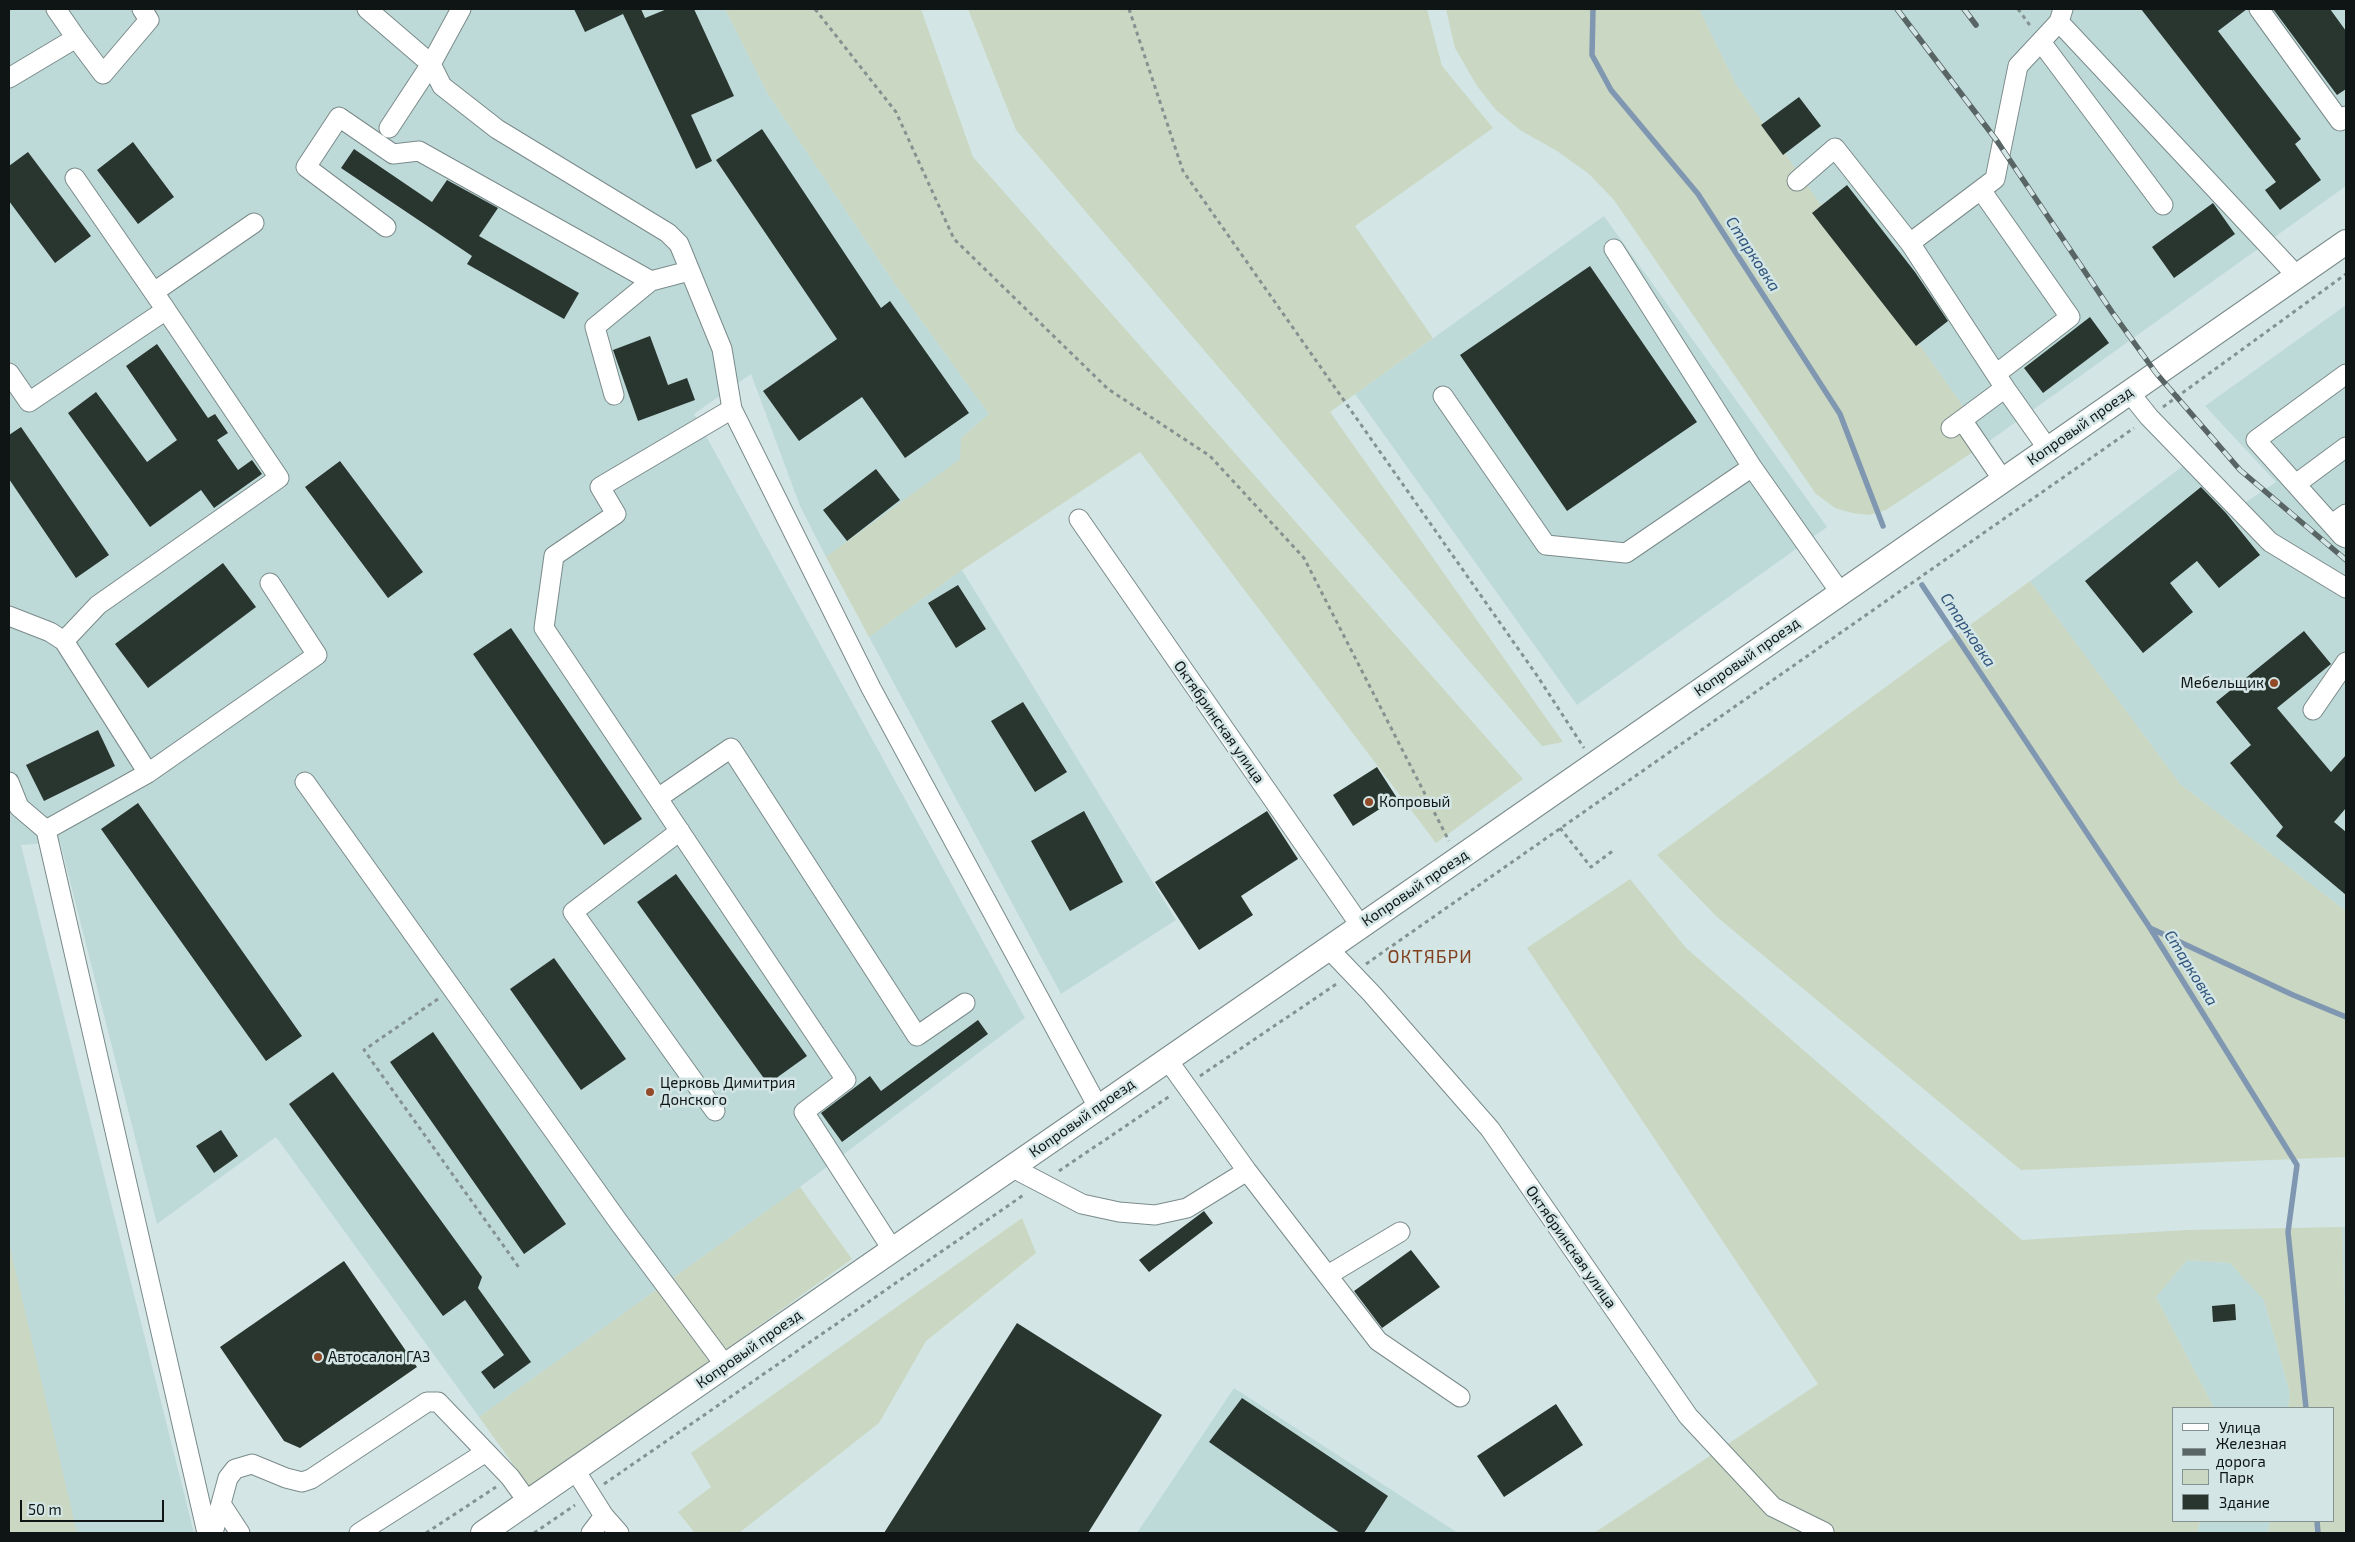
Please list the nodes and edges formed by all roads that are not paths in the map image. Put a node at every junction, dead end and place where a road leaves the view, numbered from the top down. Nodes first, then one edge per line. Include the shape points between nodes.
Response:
1 (56, 9) edge
2 (142, 9) edge
3 (367, 9) edge
4 (461, 9) edge
5 (2259, 9) edge
6 (2061, 16) edge
7 (76, 38) junction
8 (2041, 42) junction
9 (431, 64) junction
10 (9, 78) edge
11 (2346, 116) edge
12 (389, 128) dead end
13 (75, 178) dead end
14 (1797, 181) dead end
15 (1981, 190) junction
16 (2163, 205) dead end
17 (254, 223) dead end
18 (386, 228) dead end
19 (2346, 242) edge
20 (1910, 243) junction
21 (1614, 249) dead end
22 (689, 271) junction
23 (2297, 276) junction
24 (651, 281) junction
25 (154, 292) junction
26 (166, 310) junction
27 (9, 373) edge
28 (2346, 374) edge
29 (2001, 381) junction
30 (2129, 392) junction
31 (614, 394) dead end
32 (1443, 396) dead end
33 (732, 409) junction
34 (2346, 447) edge
35 (2048, 449) junction
36 (1752, 467) junction
37 (2003, 480) junction
38 (2296, 484) junction
39 (1079, 519) dead end
40 (2339, 519) edge
41 (2346, 538) edge
42 (270, 583) dead end
43 (2346, 588) edge
44 (1840, 592) junction
45 (9, 616) edge
46 (64, 641) junction
47 (2346, 662) edge
48 (2313, 710) dead end
49 (148, 773) junction
50 (9, 782) edge
51 (305, 782) dead end
52 (658, 798) junction
53 (46, 830) junction
54 (680, 831) junction
55 (1360, 925) junction
56 (1328, 948) junction
57 (965, 1003) dead end
58 (1167, 1059) junction
59 (1098, 1107) junction
60 (715, 1111) dead end
61 (1011, 1167) junction
62 (1247, 1171) junction
63 (1400, 1232) dead end
64 (892, 1249) junction
65 (1328, 1275) junction
66 (725, 1365) junction
67 (1460, 1397) dead end
68 (486, 1452) junction
69 (574, 1470) junction
70 (528, 1502) junction
71 (221, 1504) junction
72 (604, 1516) junction
73 (1824, 1532) dead end
74 (207, 1533) edge
75 (212, 1533) edge
76 (240, 1533) edge
77 (359, 1533) edge
78 (482, 1533) edge
79 (591, 1533) edge
80 (619, 1533) edge

1 - 7 street
2 - 7 street via 149,20 102,74
3 - 9 street
4 - 9 street
5 - 11 street via 2340,121
6 - 8 street
6 - 23 street
7 - 10 street
8 - 15 street via 2018,66 1995,179
8 - 16 street
9 - 12 street
9 - 22 street via 442,86 497,129 668,233 679,244
13 - 25 street
14 - 20 street via 1835,148
15 - 20 street
15 - 29 street via 2070,317
17 - 25 street
18 - 24 street via 306,167 339,117 393,154 420,151
19 - 23 main road, Копровый проезд
20 - 29 street
21 - 36 street
22 - 24 street
22 - 33 street via 722,349
23 - 30 main road, Копровый проезд
24 - 31 street via 595,327
25 - 26 street
26 - 27 street via 29,402
26 - 46 street via 279,478 98,605
28 - 38 street via 2256,440
29 - 35 street
29 - 37 street via 1957,424
30 - 35 main road, Копровый проезд
30 - 43 street via 2270,542
32 - 36 street via 1546,545 1626,553
33 - 52 street via 600,486 616,514 554,556 544,628
33 - 59 street via 871,688
34 - 38 street
35 - 37 main road, Копровый проезд
36 - 44 street
37 - 44 main road, Копровый проезд
38 - 40 street
39 - 55 street, Октябринская улица
40 - 41 street
42 - 49 street via 318,655
44 - 55 main road, Копровый проезд
45 - 46 street
46 - 49 street
47 - 48 street
49 - 53 street
50 - 53 street via 19,807
51 - 66 street via 620,1224
52 - 54 street
52 - 57 street via 731,748 917,1036
53 - 74 street
54 - 60 street via 573,912
54 - 64 street via 846,1080 804,1112
55 - 56 main road, Копровый проезд
56 - 58 main road, Копровый проезд
56 - 73 street, Октябринская улица via 1490,1129 1688,1416 1773,1506
58 - 59 main road, Копровый проезд
58 - 62 street
59 - 61 main road, Копровый проезд
61 - 62 street via 1082,1204 1155,1215 1188,1208
61 - 64 main road, Копровый проезд
62 - 65 street
63 - 65 street
64 - 66 main road, Копровый проезд
65 - 67 street via 1378,1341
66 - 69 main road, Копровый проезд
68 - 70 street
68 - 71 street via 438,1402 427,1402 312,1479 302,1482 252,1464 235,1469 228,1478
68 - 77 street
69 - 70 main road, Копровый проезд
69 - 72 street
70 - 78 main road, Копровый проезд
71 - 75 street
71 - 76 street
72 - 79 street
72 - 80 street

